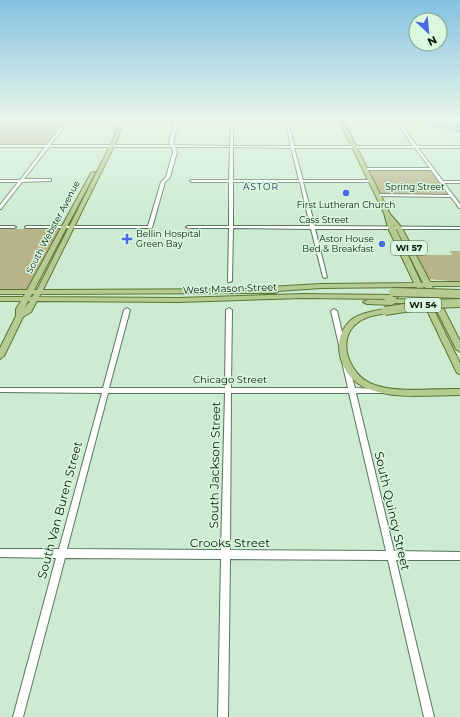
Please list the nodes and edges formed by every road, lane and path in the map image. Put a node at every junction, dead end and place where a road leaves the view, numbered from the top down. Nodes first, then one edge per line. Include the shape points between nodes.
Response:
1 (42, 153) edge
2 (106, 153) edge
3 (175, 153) edge
4 (231, 153) edge
5 (294, 153) edge
6 (357, 153) edge
7 (420, 153) edge
8 (365, 169) junction
9 (432, 169) junction
10 (50, 180) dead end
11 (0, 181) edge
12 (22, 181) junction
13 (192, 181) dead end
14 (231, 181) junction
15 (301, 181) junction
16 (371, 182) junction
17 (441, 182) junction
18 (460, 182) edge
19 (378, 195) junction
20 (452, 196) junction
21 (460, 207) edge
22 (0, 208) edge
23 (387, 213) junction
24 (0, 227) edge
25 (14, 227) dead end
26 (26, 227) dead end
27 (68, 227) junction
28 (188, 227) dead end
29 (230, 228) junction
30 (312, 228) junction
31 (391, 228) junction
32 (399, 228) junction
33 (460, 228) edge
34 (325, 277) dead end
35 (230, 281) dead end
36 (460, 284) edge
37 (418, 285) junction
38 (427, 285) junction
39 (0, 292) edge
40 (394, 294) junction
41 (460, 294) edge
42 (236, 295) junction
43 (27, 296) junction
44 (36, 296) junction
45 (0, 298) edge
46 (460, 298) edge
47 (435, 301) junction
48 (367, 302) junction
49 (426, 302) junction
50 (460, 302) edge
51 (127, 310) dead end
52 (229, 310) dead end
53 (334, 311) dead end
54 (20, 316) junction
55 (434, 317) junction
56 (343, 349) junction
57 (460, 349) edge
58 (0, 356) edge
59 (346, 366) junction
60 (460, 371) edge
61 (0, 390) edge
62 (105, 390) junction
63 (228, 390) junction
64 (389, 391) junction
65 (352, 392) junction
66 (460, 392) edge
67 (0, 554) edge
68 (61, 554) junction
69 (226, 555) junction
70 (390, 556) junction
71 (460, 556) edge
72 (18, 717) edge
73 (223, 717) edge
74 (429, 717) edge

1 - 12 street
2 - 27 main road, South Webster Avenue
3 - 27 street via 168,177 163,182 147,227
4 - 14 street
5 - 15 street
6 - 8 main road, WI 57
7 - 9 street
8 - 9 street
8 - 16 main road, WI 57
9 - 17 street
10 - 12 street
11 - 12 street
12 - 22 street
13 - 14 street
14 - 15 street
14 - 29 street
15 - 16 street
15 - 30 street
16 - 19 main road, WI 57
17 - 18 street
17 - 20 street
19 - 20 street, Spring Street
19 - 23 main road, WI 57
20 - 21 street
23 - 31 main road, WI 57
23 - 32 main road, WI 57
24 - 25 street
26 - 27 street
27 - 43 main road, South Webster Avenue
27 - 44 main road, South Webster Avenue
28 - 29 street, Cass Street
29 - 30 street, Cass Street
29 - 35 street
30 - 31 street, Cass Street
30 - 34 street
31 - 32 street, Cass Street
31 - 37 main road, WI 57
32 - 33 street, Cass Street
32 - 38 main road, WI 57
36 - 38 main road, WI 54
37 - 38 main road
37 - 42 main road via 303,287
37 - 49 main road, WI 54
38 - 47 main road, WI 57
39 - 43 main road
40 - 41 main road, West Mason Street, bridge
40 - 42 main road, West Mason Street
40 - 46 main road, West Mason Street
42 - 44 main road, West Mason Street via 166,300
42 - 48 main road via 274,301
43 - 44 main road, West Mason Street
43 - 45 main road, West Mason Street
43 - 54 main road, South Webster Avenue via 19,312
44 - 54 main road, South Webster Avenue via 27,311
47 - 49 main road
47 - 57 main road, WI 57
48 - 49 main road
48 - 55 main road via 406,305
49 - 55 main road, WI 54
50 - 56 main road, WI 54, bridge via 431,304 365,316 352,323 345,333
51 - 62 street, South Van Buren Street
52 - 63 street, South Jackson Street
53 - 56 street, South Quincy Street
54 - 58 main road, South Webster Avenue
55 - 60 main road, WI 54
56 - 59 main road, South Quincy Street / WI 54
59 - 64 main road via 367,385
59 - 65 street, South Quincy Street
61 - 62 street, Chicago Street
62 - 63 street, Chicago Street
62 - 68 street, South Van Buren Street
63 - 65 street, Chicago Street
63 - 69 street, South Jackson Street
64 - 65 street, Chicago Street
64 - 66 main road, Chicago Street
65 - 70 street, South Quincy Street
67 - 68 street, Crooks Street
68 - 69 street, Crooks Street
68 - 72 street, South Van Buren Street
69 - 70 street, Crooks Street
69 - 73 street, South Jackson Street
70 - 71 street, Crooks Street
70 - 74 street, South Quincy Street

